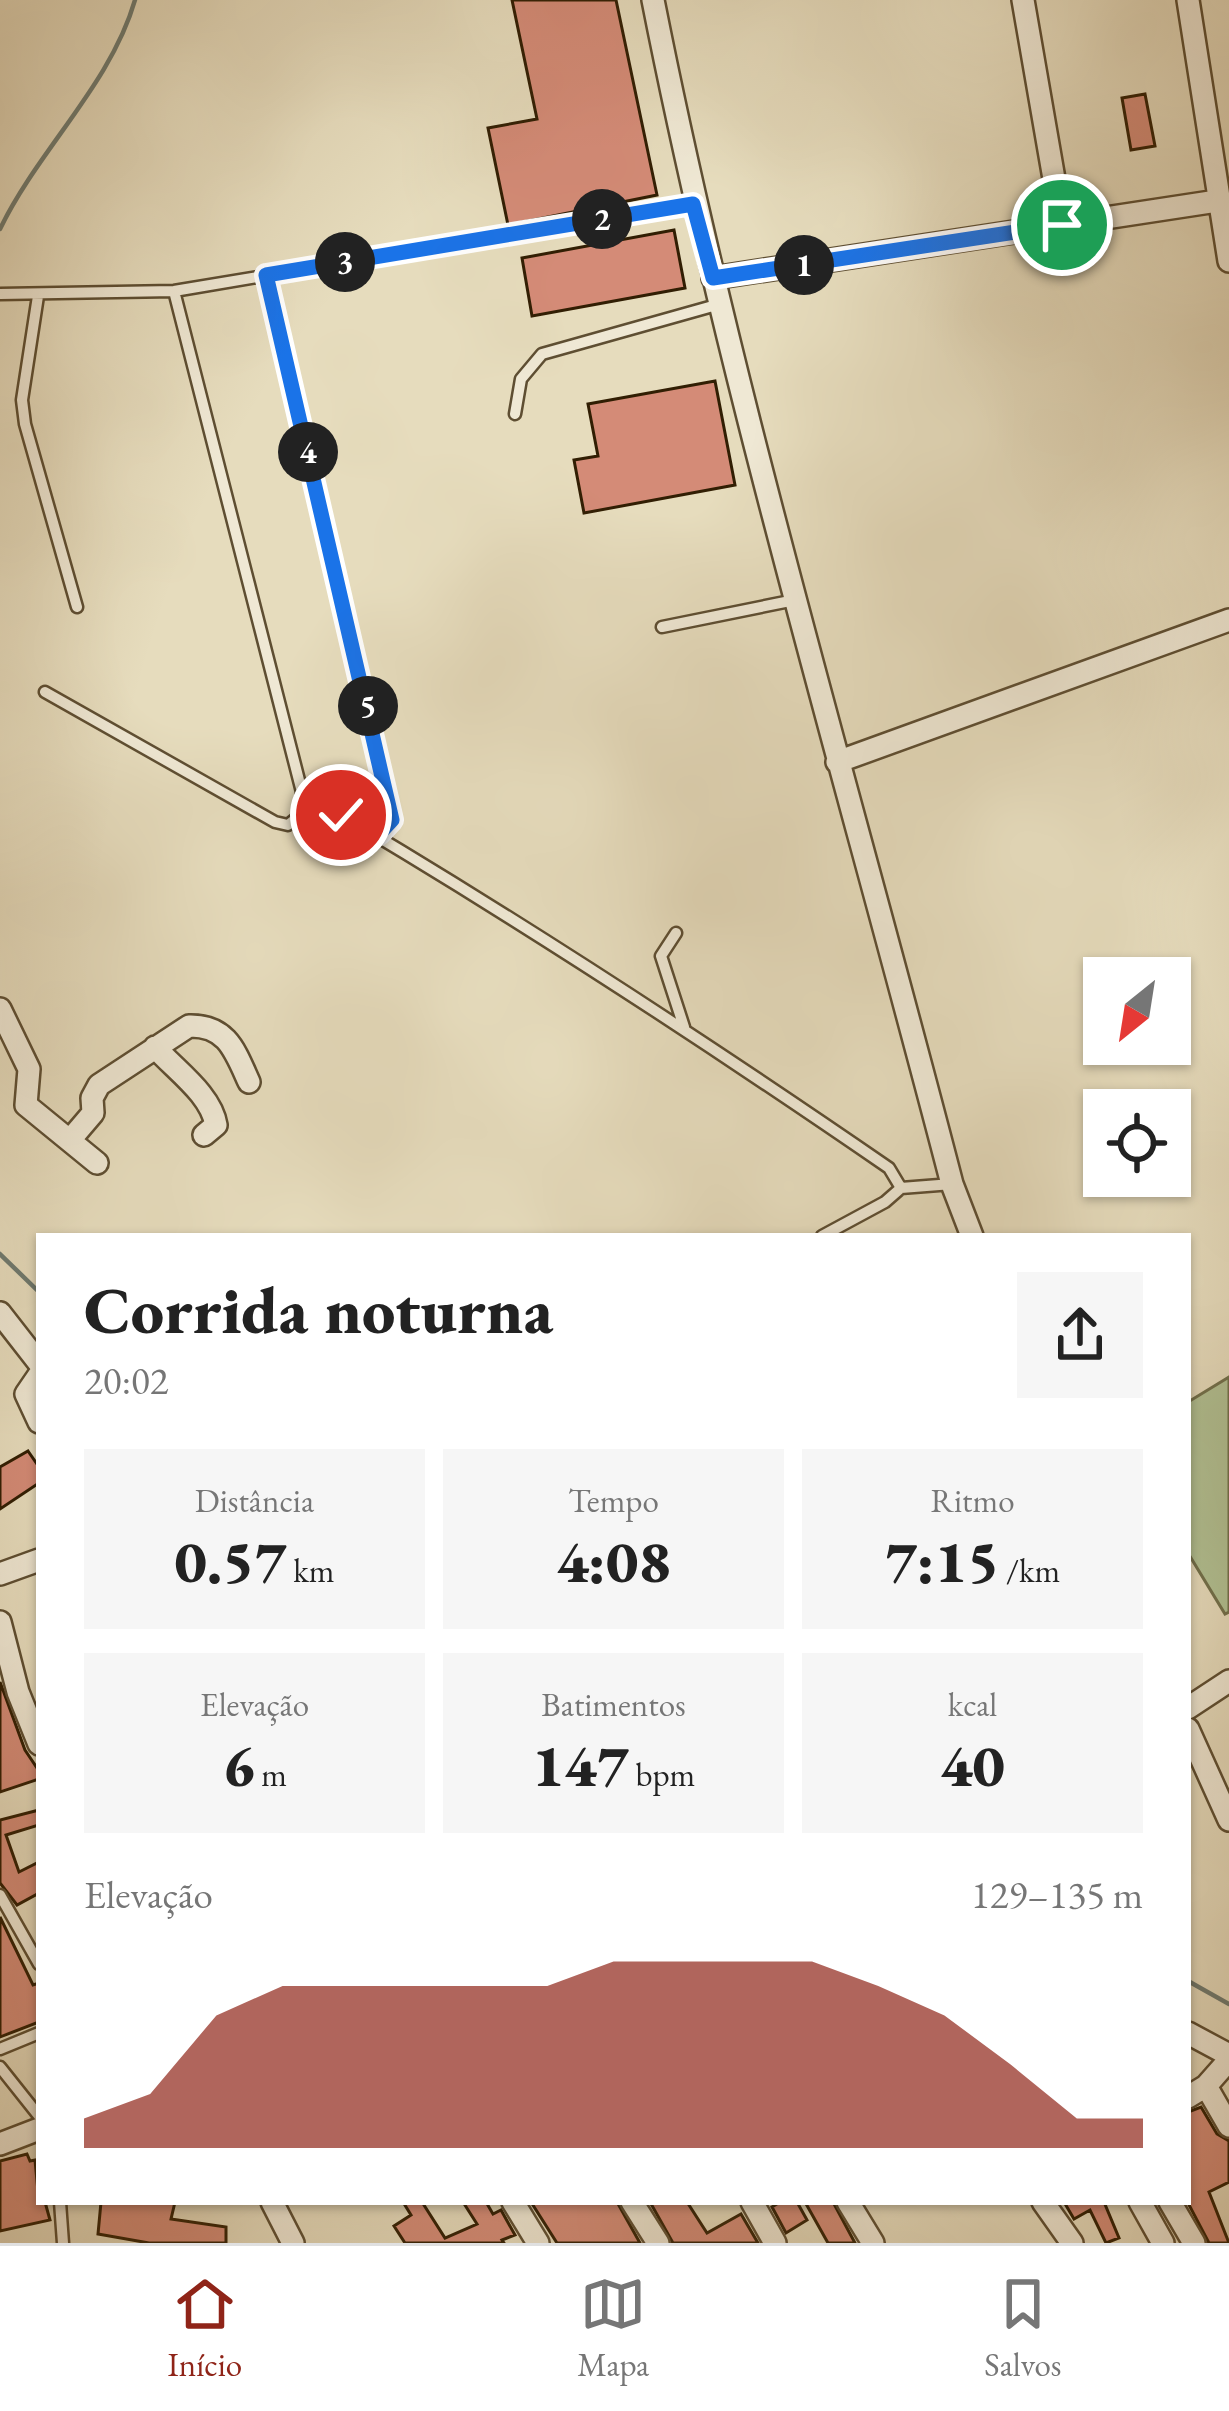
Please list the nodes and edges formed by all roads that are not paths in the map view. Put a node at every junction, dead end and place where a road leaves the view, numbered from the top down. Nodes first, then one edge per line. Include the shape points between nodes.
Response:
1 (653, 0) edge
2 (1023, 0) edge
3 (1189, 0) edge
4 (1216, 201) junction
5 (693, 204) junction
6 (1062, 225) junction
7 (1229, 261) edge
8 (266, 275) junction
9 (713, 278) junction
10 (173, 290) junction
11 (0, 294) edge
12 (38, 296) junction
13 (720, 304) junction
14 (515, 413) dead end
15 (795, 600) junction
16 (77, 607) dead end
17 (1229, 620) edge
18 (662, 627) dead end
19 (45, 692) dead end
20 (837, 762) junction
21 (302, 792) junction
22 (379, 834) junction
23 (676, 933) dead end
24 (0, 1009) edge
25 (684, 1027) junction
26 (155, 1047) junction
27 (249, 1082) dead end
28 (204, 1135) dead end
29 (70, 1140) junction
30 (97, 1162) dead end
31 (952, 1184) junction
32 (901, 1188) junction
33 (828, 1233) edge
34 (971, 1233) edge
35 (0, 1312) edge
36 (36, 1359) edge
37 (36, 1379) edge
38 (36, 1416) edge
39 (36, 1561) edge
40 (0, 1574) edge
41 (0, 1622) edge
42 (1229, 1681) edge
43 (1191, 1706) edge
44 (1191, 1735) edge
45 (36, 1737) edge
46 (1227, 1813) edge
47 (0, 1895) edge
48 (36, 1959) edge
49 (36, 2034) edge
50 (1191, 2035) edge
51 (0, 2049) edge
52 (1229, 2057) edge
53 (0, 2067) edge
54 (1197, 2092) edge
55 (36, 2112) edge
56 (1229, 2126) edge
57 (36, 2130) edge
58 (0, 2144) edge
59 (60, 2205) edge
60 (274, 2205) edge
61 (515, 2205) edge
62 (634, 2205) edge
63 (754, 2205) edge
64 (850, 2205) edge
65 (1045, 2205) edge
66 (1142, 2205) edge
67 (1173, 2205) edge
68 (63, 2243) edge
69 (293, 2243) edge
70 (538, 2243) edge
71 (658, 2243) edge
72 (776, 2243) edge
73 (873, 2243) edge
74 (1072, 2243) edge
75 (1162, 2243) edge
76 (1194, 2243) edge

1 - 5 street
2 - 6 street
3 - 4 street
4 - 6 street
4 - 7 street
5 - 8 lane
5 - 9 street
6 - 9 street
8 - 10 lane
8 - 22 lane via 387,789 392,820
9 - 13 street
10 - 12 lane
10 - 21 lane
11 - 12 lane
12 - 16 lane via 25,424
13 - 14 lane via 542,354 521,380
13 - 15 street
15 - 18 lane
15 - 20 street
17 - 20 street
19 - 21 lane via 275,822 288,825 299,816
20 - 31 street
21 - 22 lane
22 - 25 lane
23 - 25 lane via 661,956
24 - 29 street via 28,1069 26,1105
25 - 32 lane via 890,1168
26 - 27 street via 189,1026 207,1026 232,1043
26 - 28 street via 215,1116
26 - 29 street via 100,1085 93,1113
29 - 30 street
31 - 32 lane
31 - 34 street
32 - 33 lane
35 - 36 street
37 - 38 street via 26,1394
39 - 40 street
41 - 45 street
42 - 43 street
44 - 46 street
47 - 48 lane
49 - 51 lane
50 - 52 street
52 - 54 street
53 - 55 lane
54 - 56 street
57 - 58 street
59 - 68 lane
60 - 69 street
61 - 70 street
62 - 71 street
63 - 72 street
64 - 73 street
65 - 74 street
66 - 75 street
67 - 76 street

